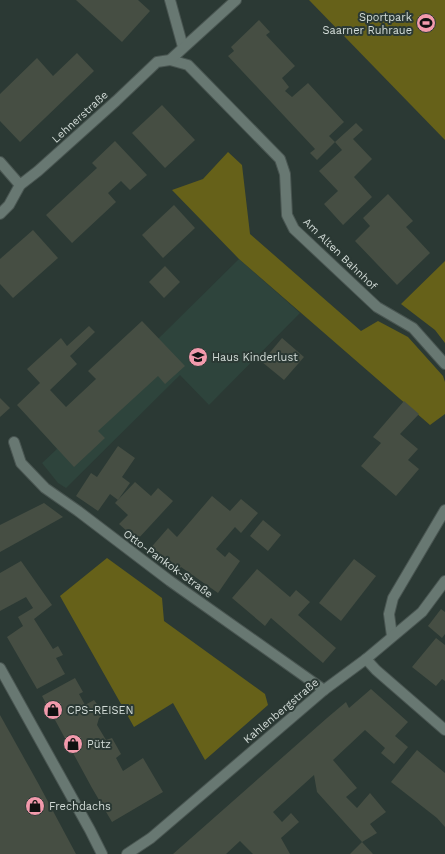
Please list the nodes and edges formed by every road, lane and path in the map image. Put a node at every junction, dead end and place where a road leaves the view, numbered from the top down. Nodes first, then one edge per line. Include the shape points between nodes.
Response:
1 (170, 0) edge
2 (236, 0) edge
3 (183, 47) junction
4 (170, 60) junction
5 (0, 162) edge
6 (20, 185) junction
7 (0, 214) edge
8 (445, 364) edge
9 (14, 442) dead end
10 (445, 510) edge
11 (445, 581) edge
12 (392, 636) junction
13 (366, 659) junction
14 (0, 668) edge
15 (324, 690) junction
16 (445, 730) edge
17 (102, 854) edge
18 (127, 854) edge

1 - 3 street
2 - 3 street
3 - 4 street, Lehnerstraße
4 - 6 street, Lehnerstraße via 157,62 100,116
4 - 8 street, Am Alten Bahnhof via 188,65 280,159 285,174 287,215 294,229 377,307 413,328
5 - 6 street
6 - 7 street, Lehnerstraße via 9,205
9 - 15 street, Otto-Pankok-Straße via 21,464 45,488 170,581
10 - 12 street via 393,598 389,614
11 - 12 street, Kahlenbergstraße via 422,612
12 - 13 street, Kahlenbergstraße
13 - 15 street, Kahlenbergstraße
13 - 16 street
14 - 17 street
15 - 18 street, Kahlenbergstraße via 151,838

